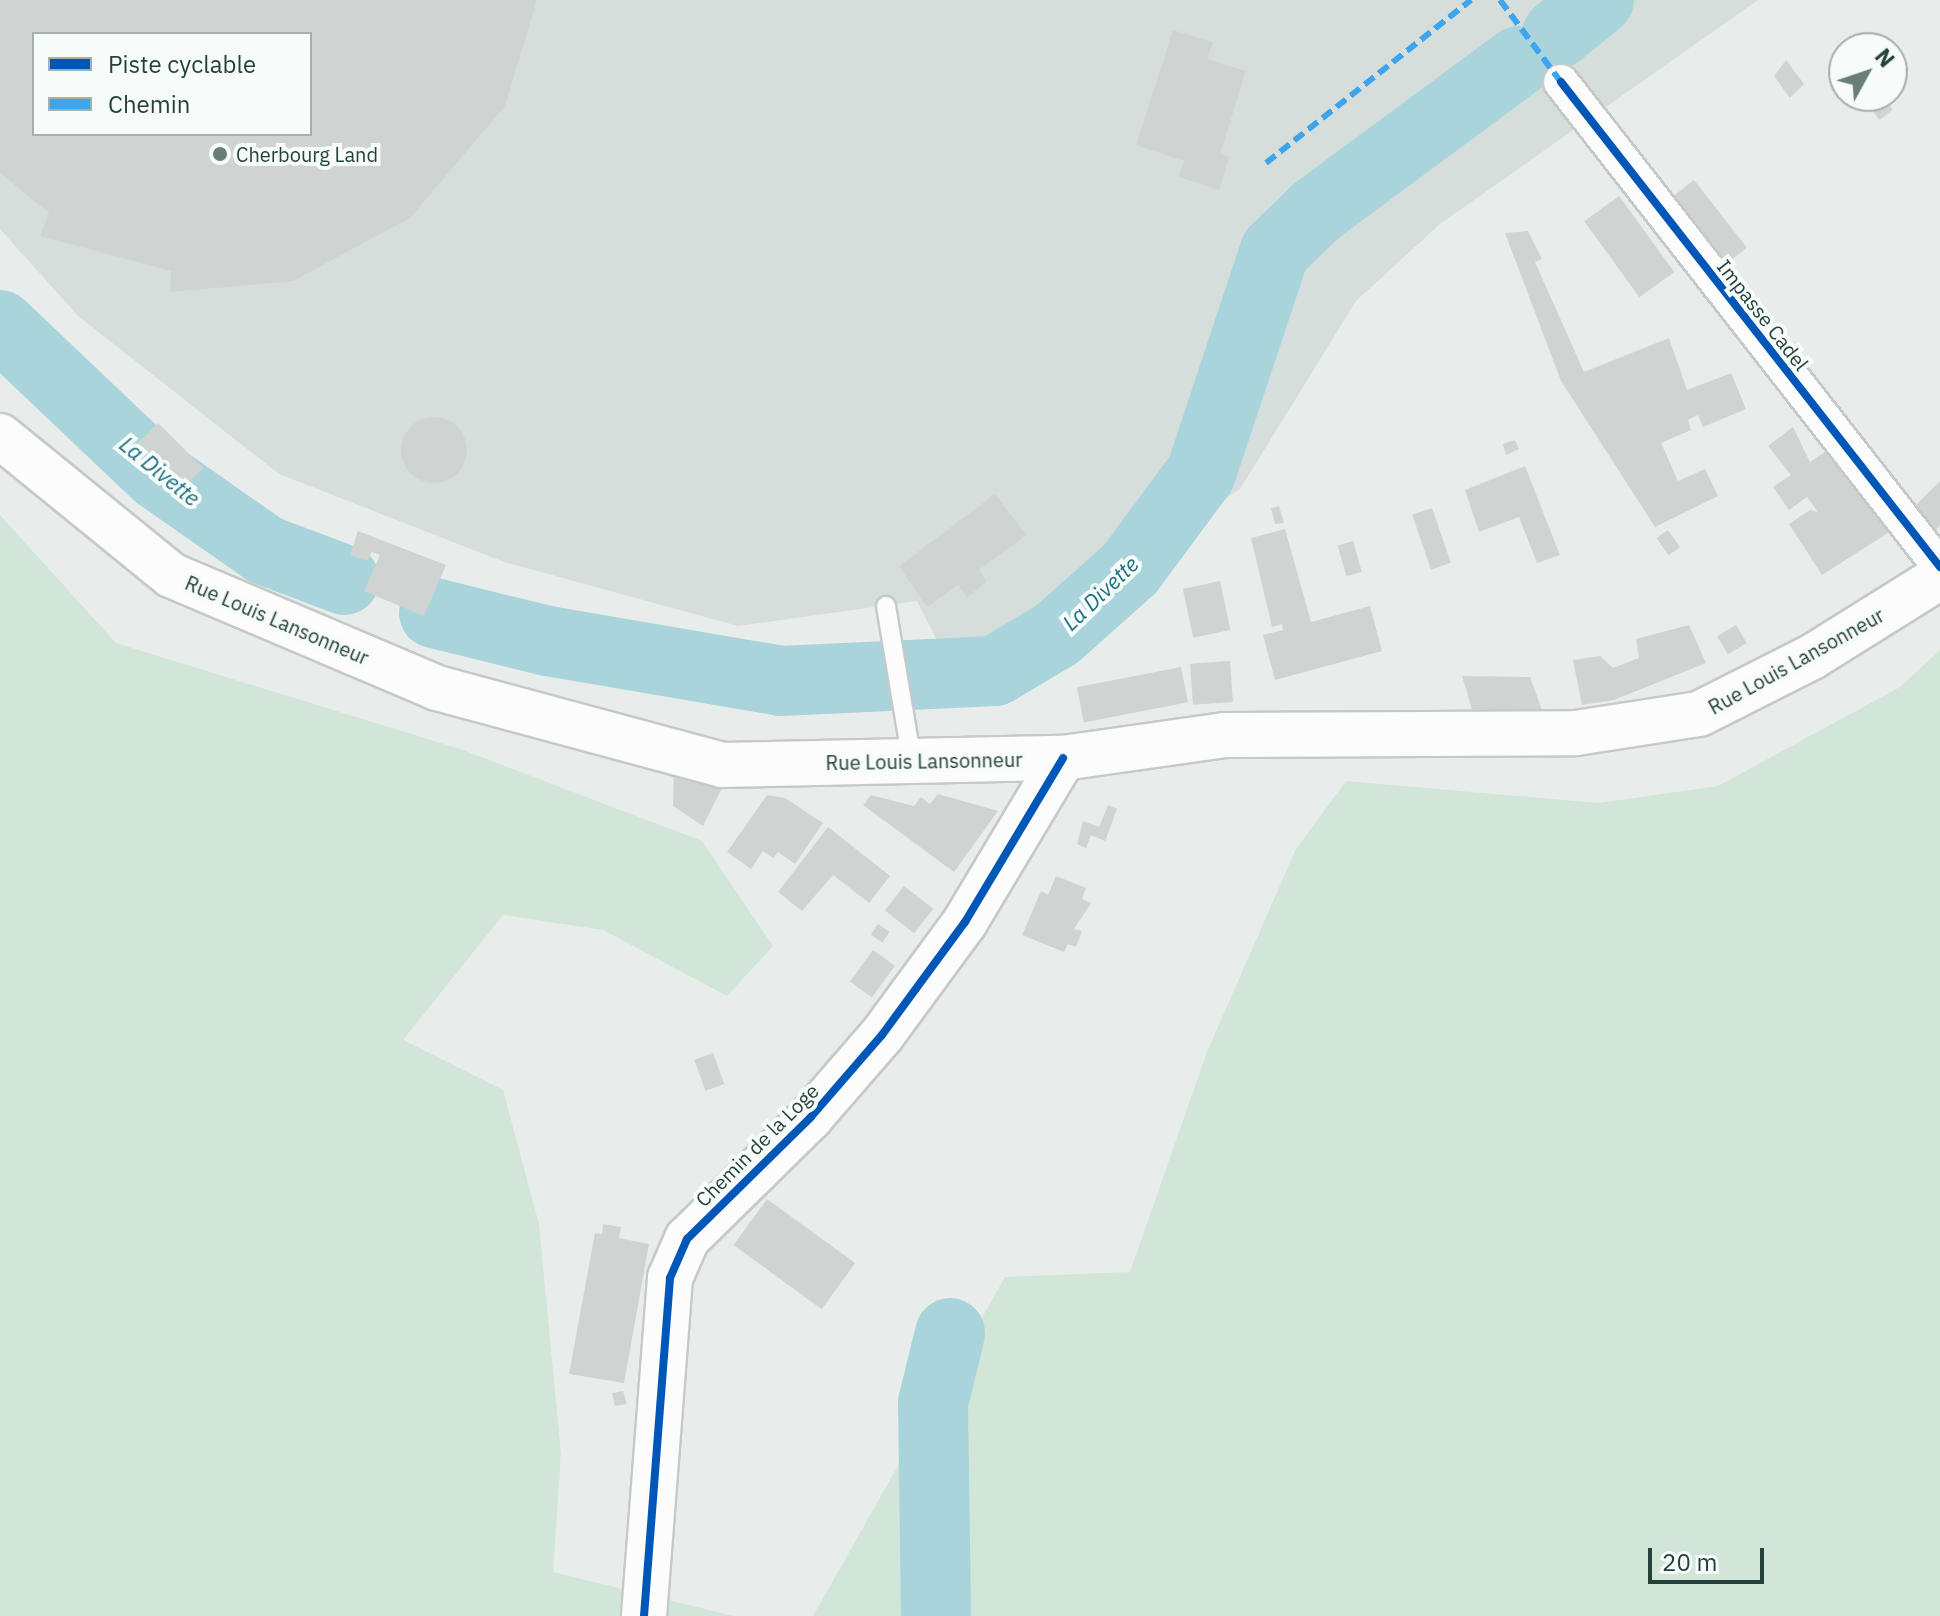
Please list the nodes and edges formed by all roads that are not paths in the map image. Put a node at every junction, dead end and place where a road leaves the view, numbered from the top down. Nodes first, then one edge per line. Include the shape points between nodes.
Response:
1 (1561, 82) dead end
2 (0, 436) edge
3 (1940, 567) edge
4 (1940, 577) edge
5 (886, 606) dead end
6 (1063, 758) junction
7 (912, 761) junction
8 (644, 1616) edge

1 - 3 street, Impasse Cadel
2 - 7 main road, Rue Louis Lansonneur via 171,575 437,688 722,765
4 - 6 main road, Rue Louis Lansonneur via 1812,657 1699,714 1576,733 1225,735
5 - 7 lane
6 - 7 main road, Rue Louis Lansonneur
6 - 8 main road, Chemin de la Loge via 965,922 882,1035 810,1118 687,1239 670,1278

